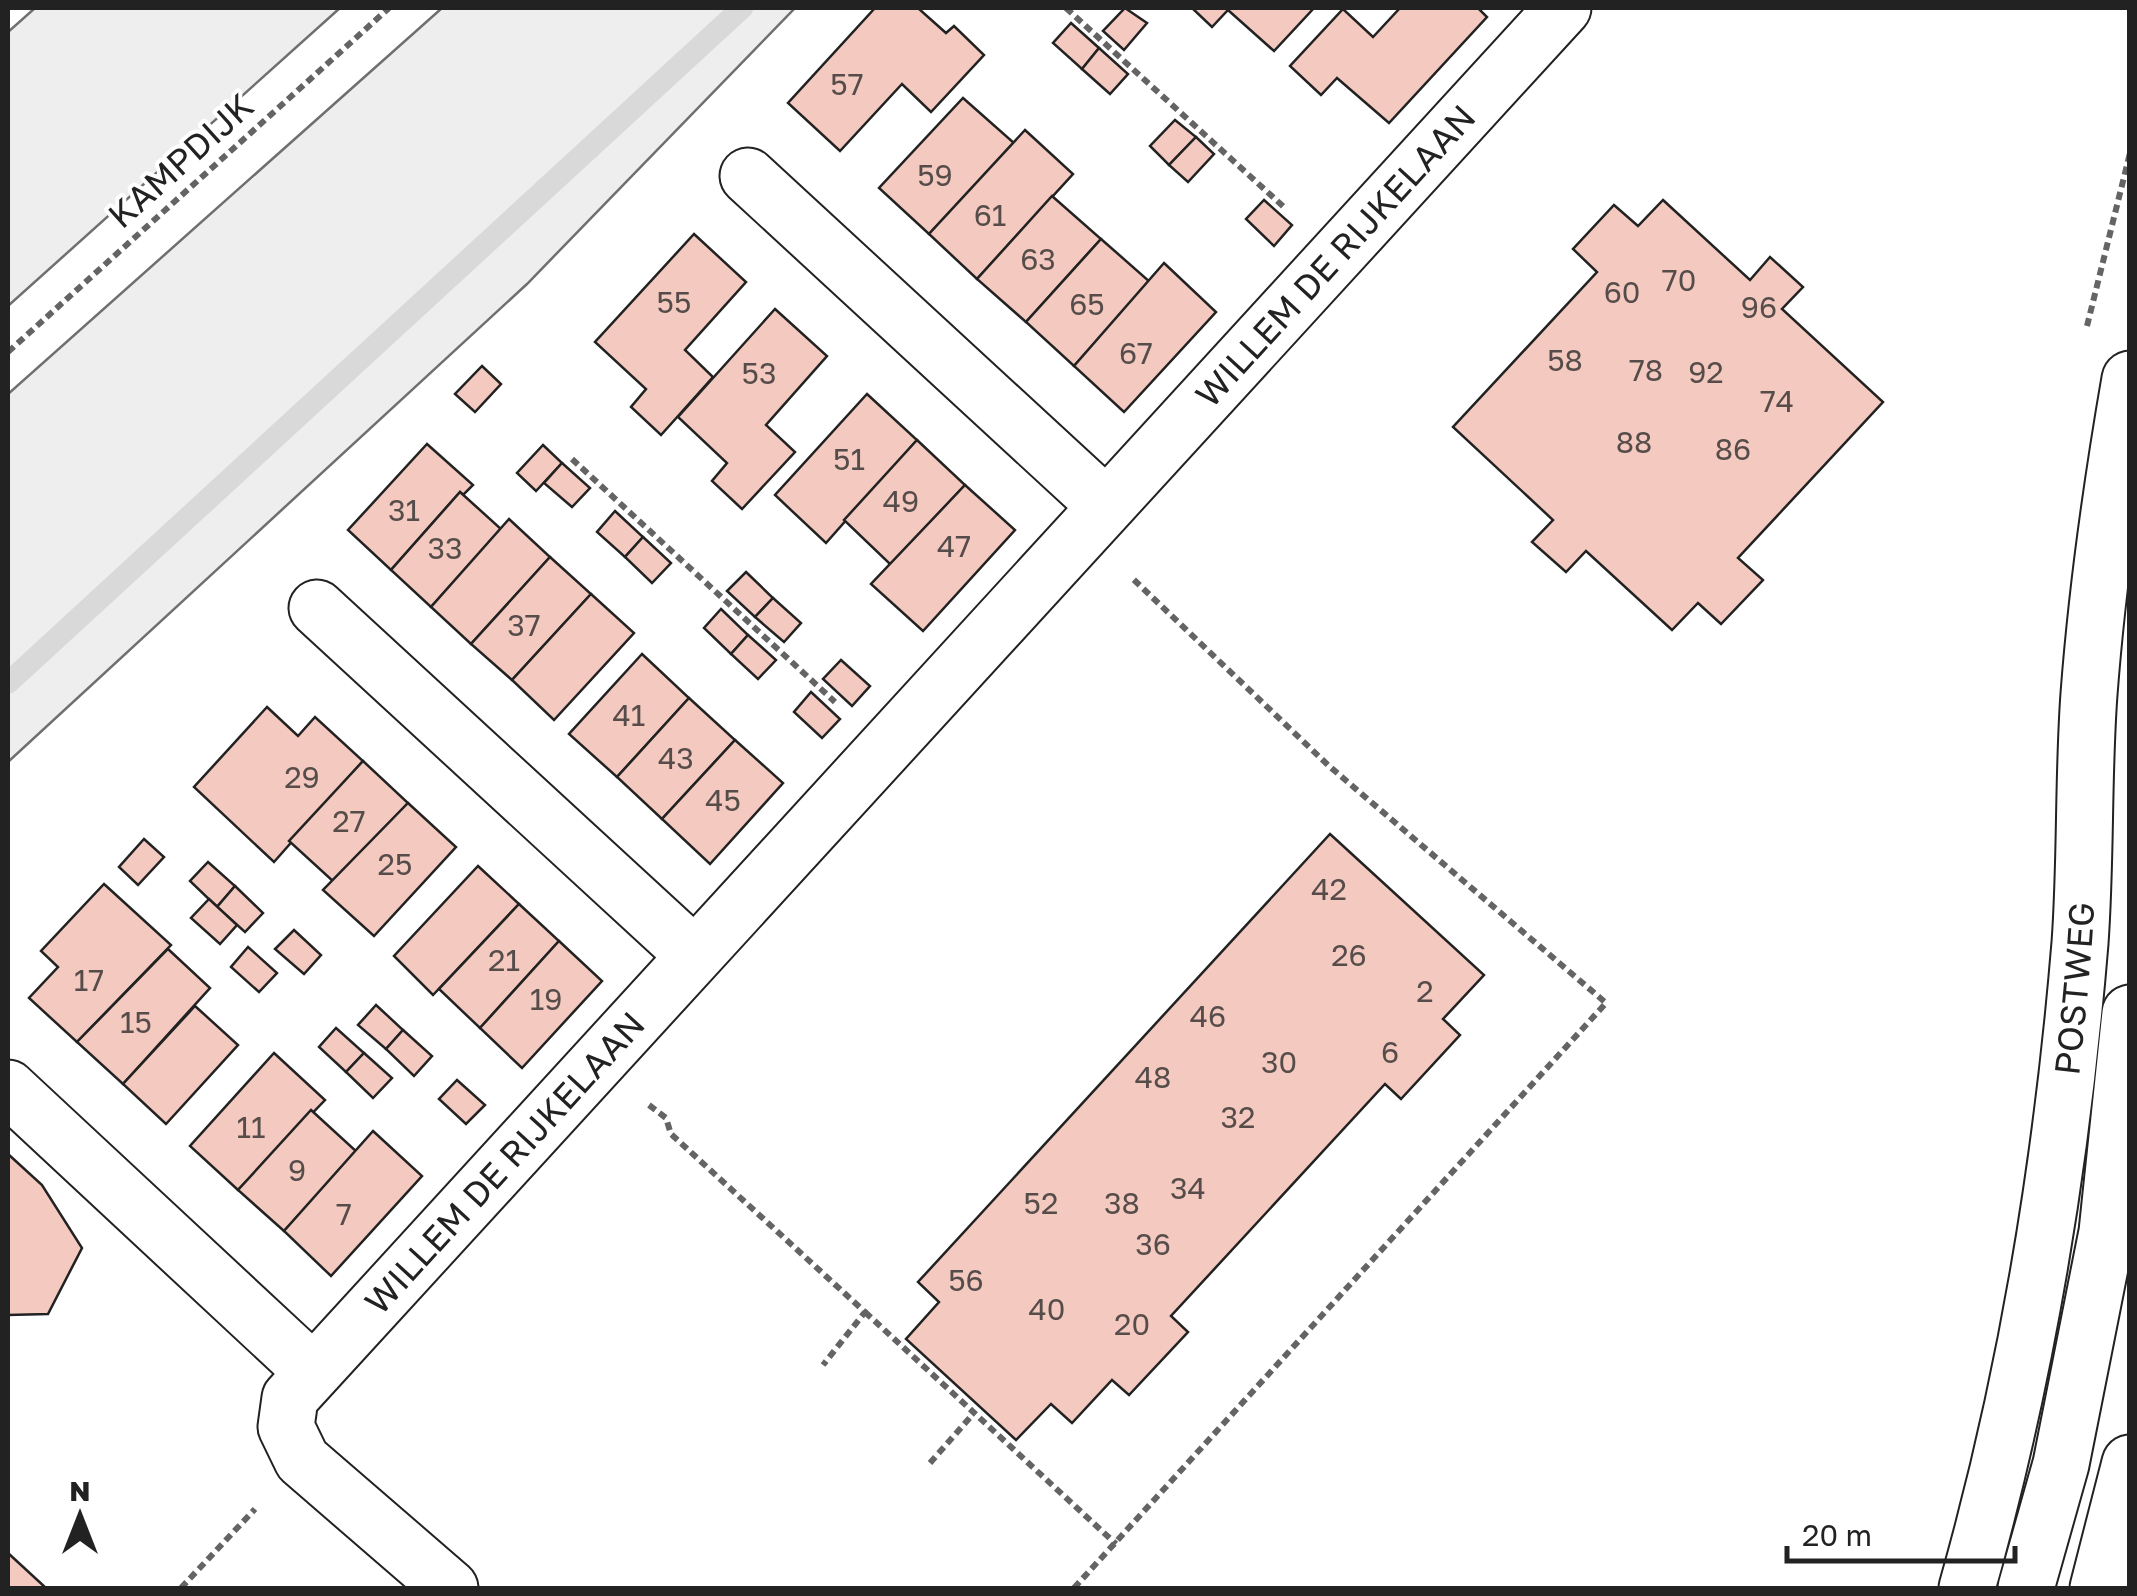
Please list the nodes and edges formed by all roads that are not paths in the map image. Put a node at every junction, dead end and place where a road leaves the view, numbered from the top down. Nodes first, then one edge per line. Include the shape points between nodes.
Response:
1 (1563, 8) edge
2 (748, 176) dead end
3 (2130, 379) edge
4 (1094, 518) junction
5 (317, 608) dead end
6 (694, 954) junction
7 (2130, 1013) edge
8 (8, 1088) edge
9 (312, 1370) junction
10 (2130, 1463) edge
11 (450, 1588) edge
12 (1967, 1588) edge
13 (2026, 1588) edge
14 (2098, 1588) edge

1 - 4 street, WILLEM DE RIJKELAAN
2 - 4 street
3 - 12 street, POSTWEG via 2089,693 2080,941 2050,1224 2005,1454
4 - 6 street, WILLEM DE RIJKELAAN
5 - 6 street
6 - 9 street, WILLEM DE RIJKELAAN
7 - 13 street, POSTWEG via 2106,1232 2062,1464
8 - 9 street
9 - 11 street, WILLEM DE RIJKELAAN via 290,1398 286,1427 302,1460
10 - 14 street

